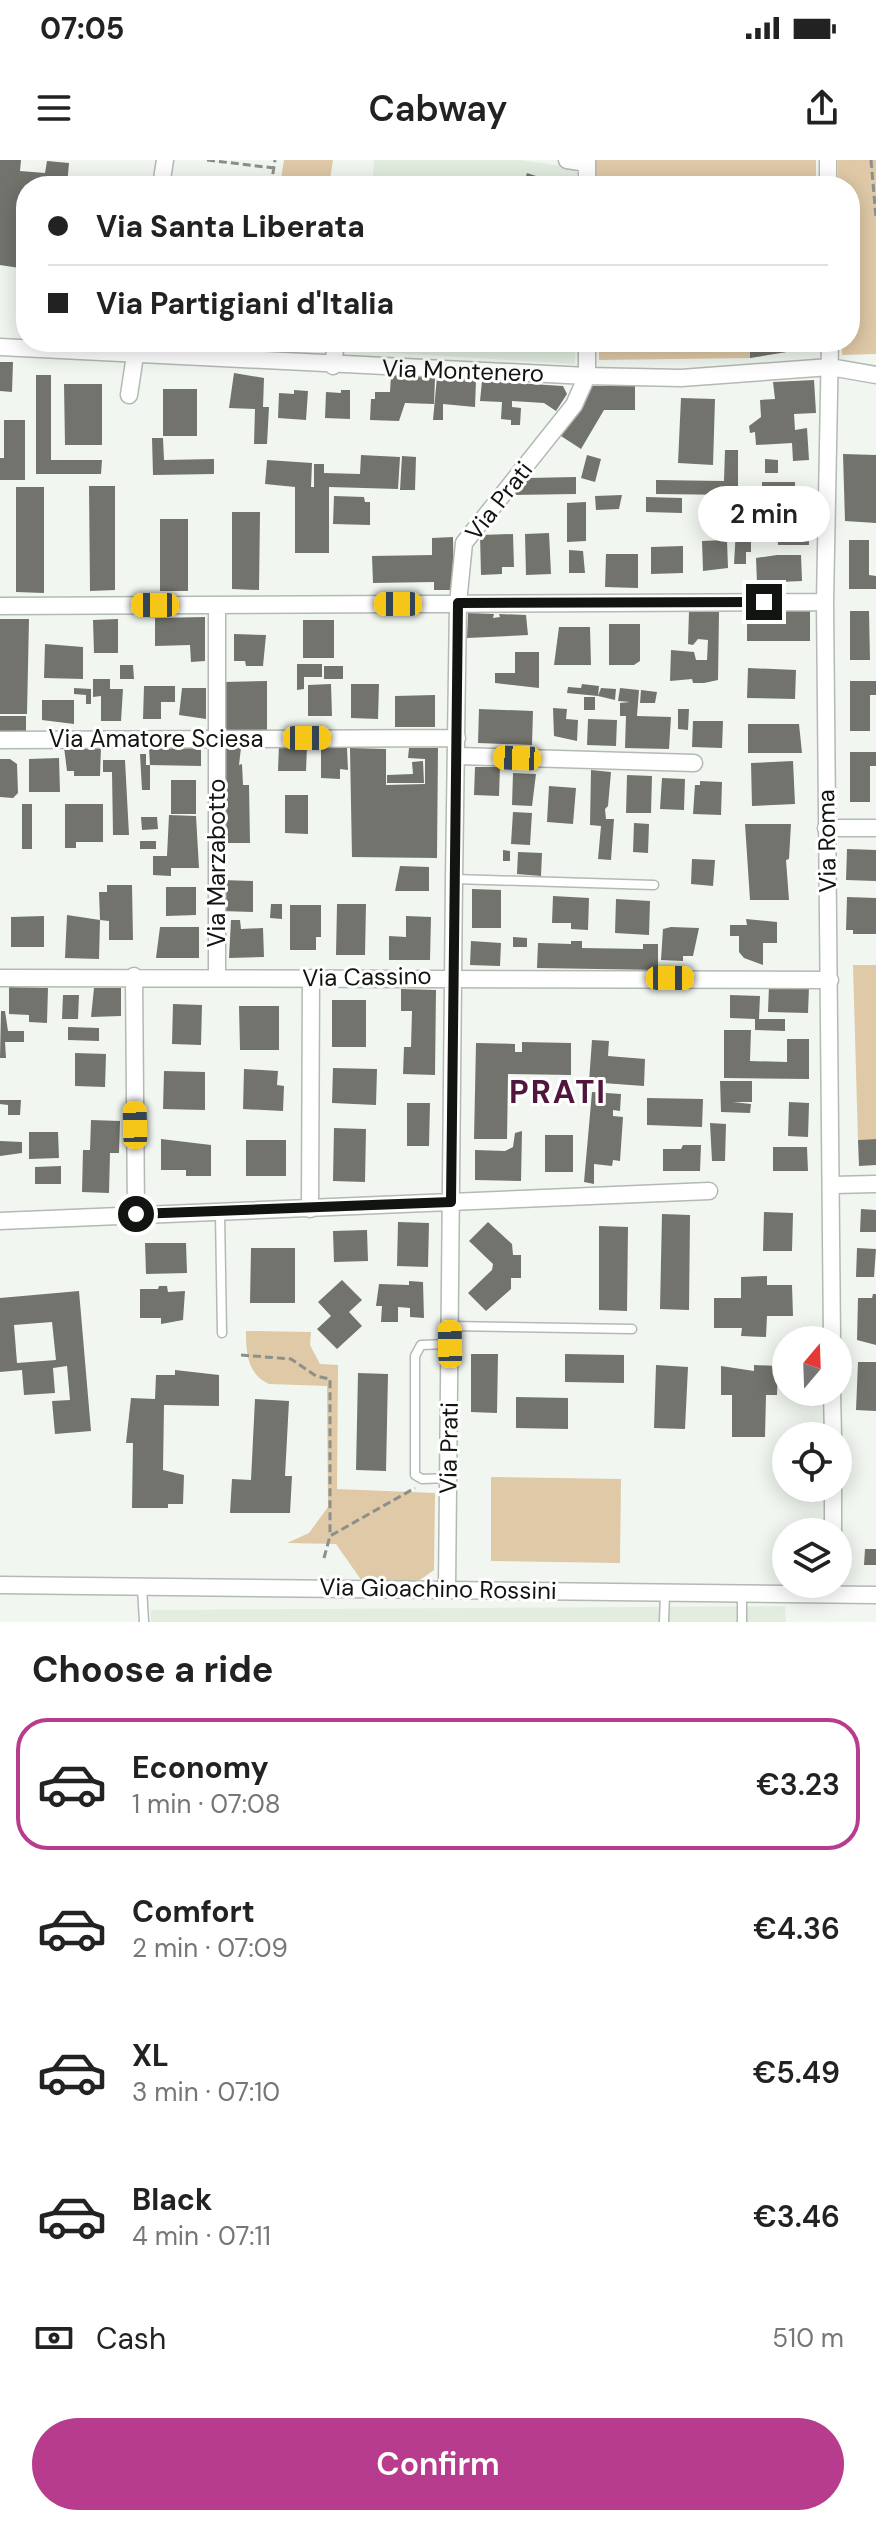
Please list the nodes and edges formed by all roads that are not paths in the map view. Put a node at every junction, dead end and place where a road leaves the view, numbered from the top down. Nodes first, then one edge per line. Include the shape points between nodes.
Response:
1 (567, 160) edge
2 (587, 161) edge
3 (136, 352) edge
4 (171, 352) edge
5 (335, 352) edge
6 (587, 352) edge
7 (830, 352) edge
8 (333, 366) junction
9 (830, 367) junction
10 (876, 375) edge
11 (587, 376) junction
12 (129, 395) dead end
13 (825, 602) junction
14 (458, 603) junction
15 (217, 605) junction
16 (0, 606) edge
17 (457, 738) junction
18 (218, 739) junction
19 (0, 740) edge
20 (458, 756) junction
21 (694, 763) dead end
22 (826, 828) junction
23 (876, 828) edge
24 (454, 879) junction
25 (654, 885) dead end
26 (134, 976) junction
27 (217, 976) junction
28 (452, 976) junction
29 (0, 978) edge
30 (311, 978) junction
31 (830, 980) junction
32 (876, 1184) edge
33 (833, 1185) junction
34 (709, 1191) dead end
35 (451, 1202) junction
36 (310, 1209) junction
37 (220, 1213) junction
38 (136, 1214) junction
39 (0, 1221) edge
40 (450, 1326) junction
41 (832, 1326) edge
42 (632, 1329) dead end
43 (222, 1333) dead end
44 (450, 1344) junction
45 (449, 1478) junction
46 (0, 1585) edge
47 (142, 1586) junction
48 (447, 1588) junction
49 (665, 1592) junction
50 (772, 1592) edge
51 (852, 1592) edge
52 (742, 1593) junction
53 (876, 1595) edge
54 (144, 1622) edge
55 (664, 1622) edge
56 (742, 1622) edge

1 - 2 street
3 - 12 street
4 - 8 street, Via Montenero
5 - 8 street
6 - 11 street, Via Prati
7 - 9 street, Via Roma
8 - 11 street, Via Montenero
9 - 10 street, Via Montenero
9 - 11 street, Via Montenero via 681,378
9 - 13 street, Via Roma
11 - 14 street, Via Prati via 574,405 464,543
13 - 14 street
13 - 22 street, Via Roma
14 - 15 street
14 - 17 street, Via Prati
15 - 16 street
15 - 18 street, Via Marzabotto
17 - 18 street, Via Amatore Sciesa
17 - 20 street, Via Prati
18 - 19 street, Via Amatore Sciesa
18 - 27 street, Via Marzabotto
20 - 21 street
20 - 24 street, Via Prati
22 - 23 street
22 - 31 street, Via Roma
24 - 25 lane
24 - 28 street, Via Prati
26 - 27 street, Via Cassino
26 - 29 street, Via Cassino
26 - 38 street
27 - 30 street, Via Cassino
28 - 30 street, Via Cassino
28 - 31 street, Via Cassino
28 - 35 street, Via Prati
30 - 36 street
31 - 33 street, Via Roma
32 - 33 street
33 - 41 street, Via Roma
34 - 35 street
35 - 36 street
35 - 40 street, Via Prati
36 - 37 street
37 - 38 street
37 - 43 lane
38 - 39 street
40 - 42 lane
40 - 44 street, Via Prati
44 - 45 street, Via Prati
44 - 45 lane via 424,1344 415,1351 414,1471 422,1479
45 - 48 street, Via Prati
46 - 47 street, Via Gioachino Rossini
47 - 48 street, Via Gioachino Rossini
47 - 54 lane
48 - 49 street, Via Gioachino Rossini
49 - 52 street, Via Gioachino Rossini
49 - 55 lane
50 - 52 street, Via Gioachino Rossini
51 - 53 street, Via Gioachino Rossini
52 - 56 lane

